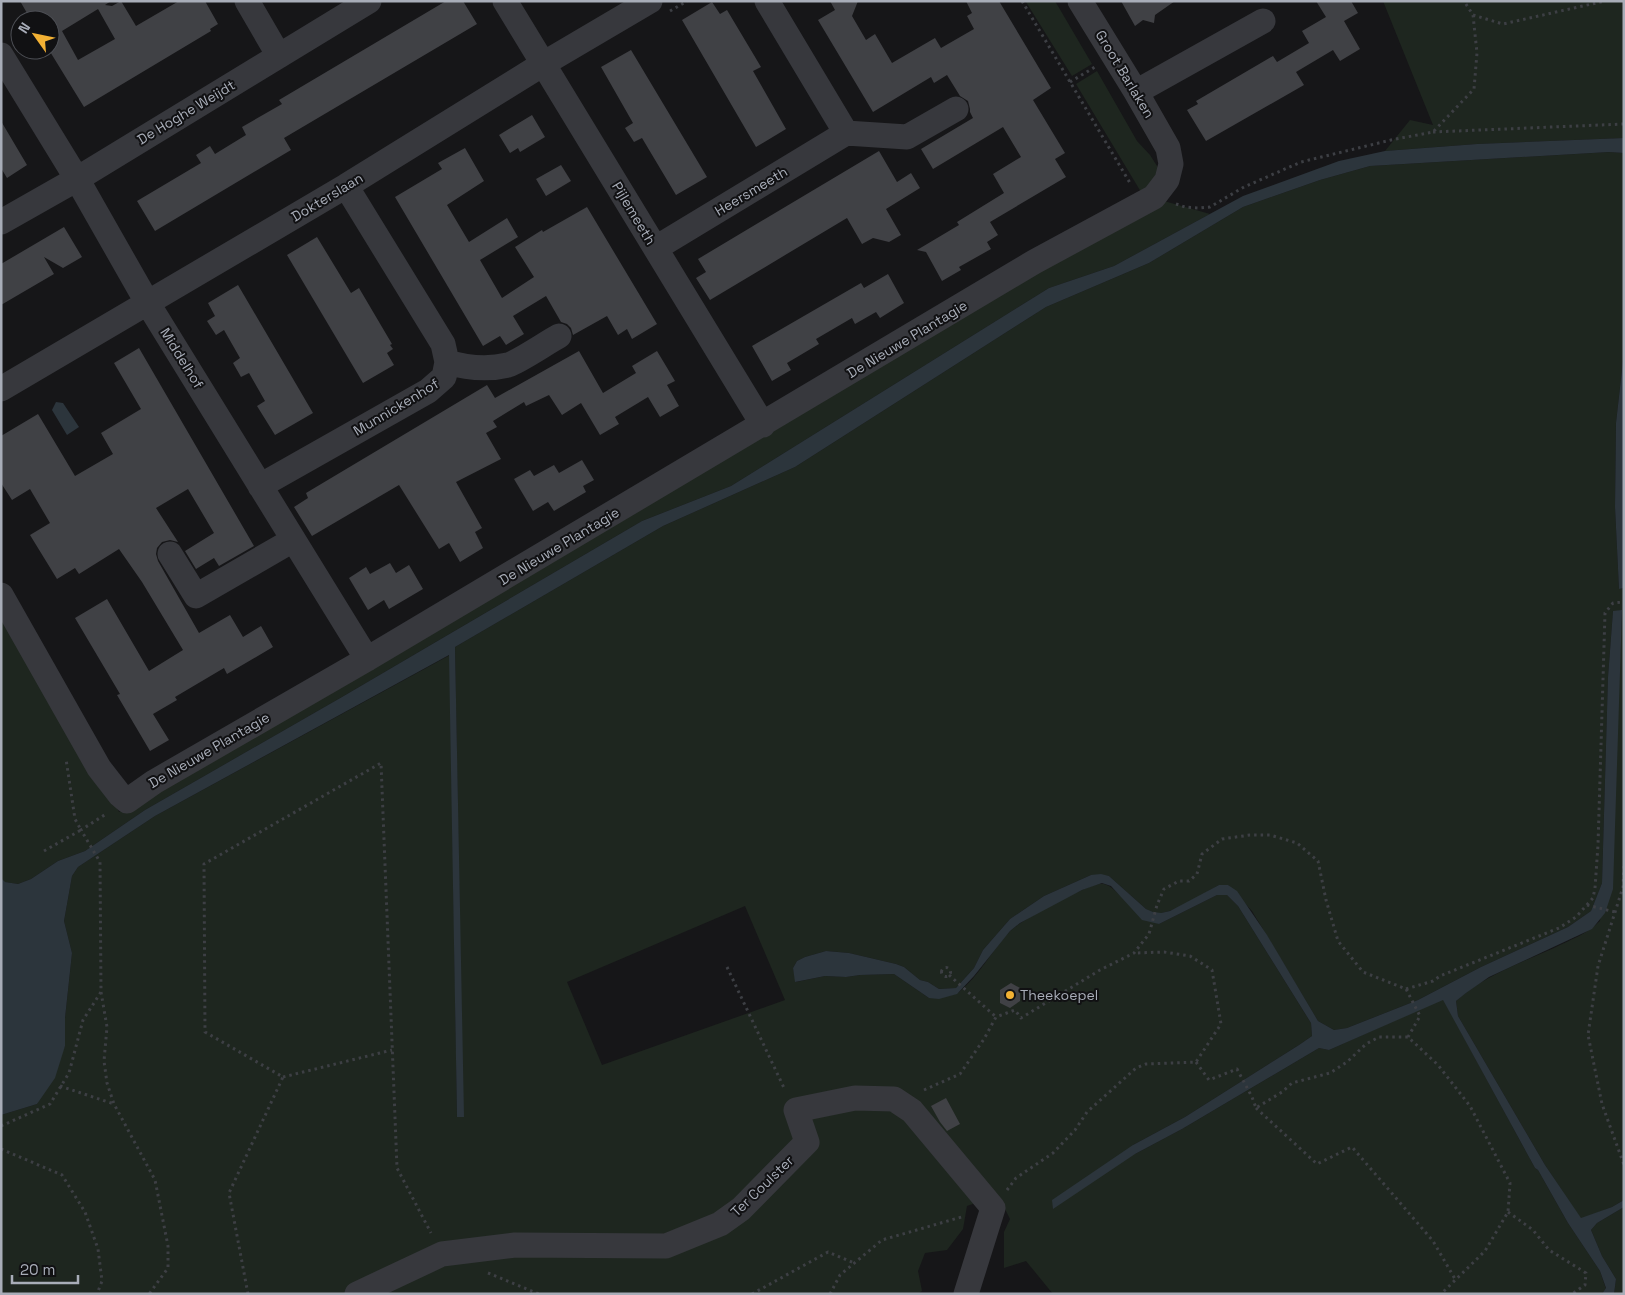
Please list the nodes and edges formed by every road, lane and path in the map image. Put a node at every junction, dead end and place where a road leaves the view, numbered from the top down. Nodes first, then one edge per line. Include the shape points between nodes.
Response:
1 (247, 1) edge
2 (369, 1) edge
3 (505, 1) edge
4 (650, 1) edge
5 (767, 1) edge
6 (1022, 1) edge
7 (1080, 1) edge
8 (1464, 1) edge
9 (1605, 1) edge
10 (1473, 15) junction
11 (1263, 21) dead end
12 (1, 55) edge
13 (279, 56) junction
14 (543, 64) junction
15 (1136, 92) junction
16 (956, 109) dead end
17 (1624, 124) edge
18 (1433, 132) junction
19 (846, 133) junction
20 (1168, 148) joint
21 (76, 179) junction
22 (346, 186) junction
23 (1149, 200) junction
24 (1, 222) edge
25 (656, 248) junction
26 (147, 302) junction
27 (558, 336) dead end
28 (447, 362) junction
29 (1, 389) edge
30 (763, 425) junction
31 (260, 486) junction
32 (294, 540) junction
33 (170, 554) dead end
34 (1, 595) edge
35 (1624, 602) edge
36 (367, 659) junction
37 (65, 752) dead end
38 (127, 801) junction
39 (81, 830) junction
40 (44, 851) dead end
41 (1624, 866) edge
42 (1589, 906) junction
43 (1615, 912) junction
44 (1134, 953) junction
45 (727, 967) dead end
46 (949, 975) dead end
47 (1406, 989) junction
48 (101, 992) junction
49 (996, 1017) junction
50 (1408, 1038) junction
51 (392, 1050) junction
52 (1196, 1062) junction
53 (284, 1077) junction
54 (60, 1086) junction
55 (894, 1099) junction
56 (114, 1104) junction
57 (1256, 1108) junction
58 (796, 1110) junction
59 (1, 1126) edge
60 (1, 1149) edge
61 (1624, 1165) edge
62 (993, 1208) junction
63 (1508, 1212) junction
64 (442, 1254) junction
65 (854, 1263) junction
66 (1455, 1279) junction
67 (97, 1294) edge
68 (149, 1294) edge
69 (248, 1294) edge
70 (357, 1294) edge
71 (752, 1294) edge
72 (830, 1294) edge
73 (966, 1294) edge
74 (1440, 1294) edge
75 (1572, 1294) edge

1 - 13 street
2 - 13 street, De Hoghe Weijdt
3 - 14 street, Pijlemeeth
4 - 14 street, Dokterslaan
5 - 19 street
6 - 23 path
7 - 15 street, Groot Barlaken
8 - 10 path
9 - 10 path via 1502,24
10 - 18 path via 1477,53 1474,89
11 - 15 street
12 - 21 street, Middelhof
13 - 21 street, De Hoghe Weijdt
14 - 22 street, Dokterslaan
14 - 25 street, Pijlemeeth
15 - 20 street, Groot Barlaken
16 - 19 street via 907,137
17 - 18 path
18 - 23 path via 1301,162 1244,187 1210,207 1184,207
19 - 25 street, Heersmeeth
20 - 23 street, De Nieuwe Plantagie via 1171,164 1167,180
21 - 24 street, De Hoghe Weijdt
21 - 26 street, Middelhof
22 - 26 street, Dokterslaan
22 - 28 street, Munnickenhof via 443,344
23 - 30 street, De Nieuwe Plantagie via 1034,262
25 - 30 street, Pijlemeeth
26 - 29 street, Dokterslaan
26 - 31 street, Middelhof
27 - 28 street via 510,364 488,368
28 - 31 street, Munnickenhof via 444,378 428,391
30 - 36 street, De Nieuwe Plantagie
31 - 32 street, Middelhof
32 - 33 street via 196,596
32 - 36 street, Middelhof
34 - 38 street via 98,768
35 - 42 path via 1613,603 1606,613 1598,845 1593,898
36 - 38 street, De Nieuwe Plantagie via 154,782
37 - 39 path via 75,819
38 - 39 path
39 - 40 path
39 - 48 path via 100,862
41 - 43 path via 1623,887
42 - 43 path
42 - 47 path via 1559,928
43 - 61 path via 1598,966 1588,1035 1602,1104
44 - 47 path via 1149,934 1164,888 1179,881 1189,881 1197,874 1202,854 1222,839 1270,835 1297,844 1318,861 1338,941 1363,972
44 - 49 path via 1021,1018 1015,1010
44 - 52 path via 1164,952 1190,956 1212,970 1221,1024
45 - 58 path
46 - 49 path
47 - 50 path via 1420,1016
48 - 54 path via 83,1020 69,1073
48 - 56 path via 107,1027 104,1061
49 - 55 path via 960,1074 933,1087
50 - 57 path via 1379,1037 1330,1073 1292,1083
50 - 63 path via 1438,1065 1470,1106 1510,1183
51 - 53 path
51 - 53 path via 381,763 204,864 205,1032
51 - 64 path via 397,1168
52 - 57 path via 1209,1080 1237,1070
52 - 62 path via 1146,1064 1136,1068 1087,1112 1053,1153 1016,1178
53 - 69 path via 230,1193
54 - 56 path
54 - 59 path via 50,1104
55 - 58 street via 855,1098
55 - 62 street via 912,1111
56 - 68 path via 155,1180 168,1246 168,1268
57 - 66 path via 1317,1164 1352,1147 1433,1241
58 - 64 street, Ter Coulster via 807,1142 741,1209 720,1224 697,1234 666,1246 515,1245
60 - 67 path via 62,1175 84,1212 98,1249 102,1281
62 - 65 path via 882,1240
62 - 73 street
63 - 66 path via 1485,1251
63 - 75 path via 1533,1230 1549,1250 1586,1273 1586,1284
64 - 70 street, Ter Coulster
65 - 71 path via 828,1252
65 - 72 path via 840,1275
66 - 74 path

